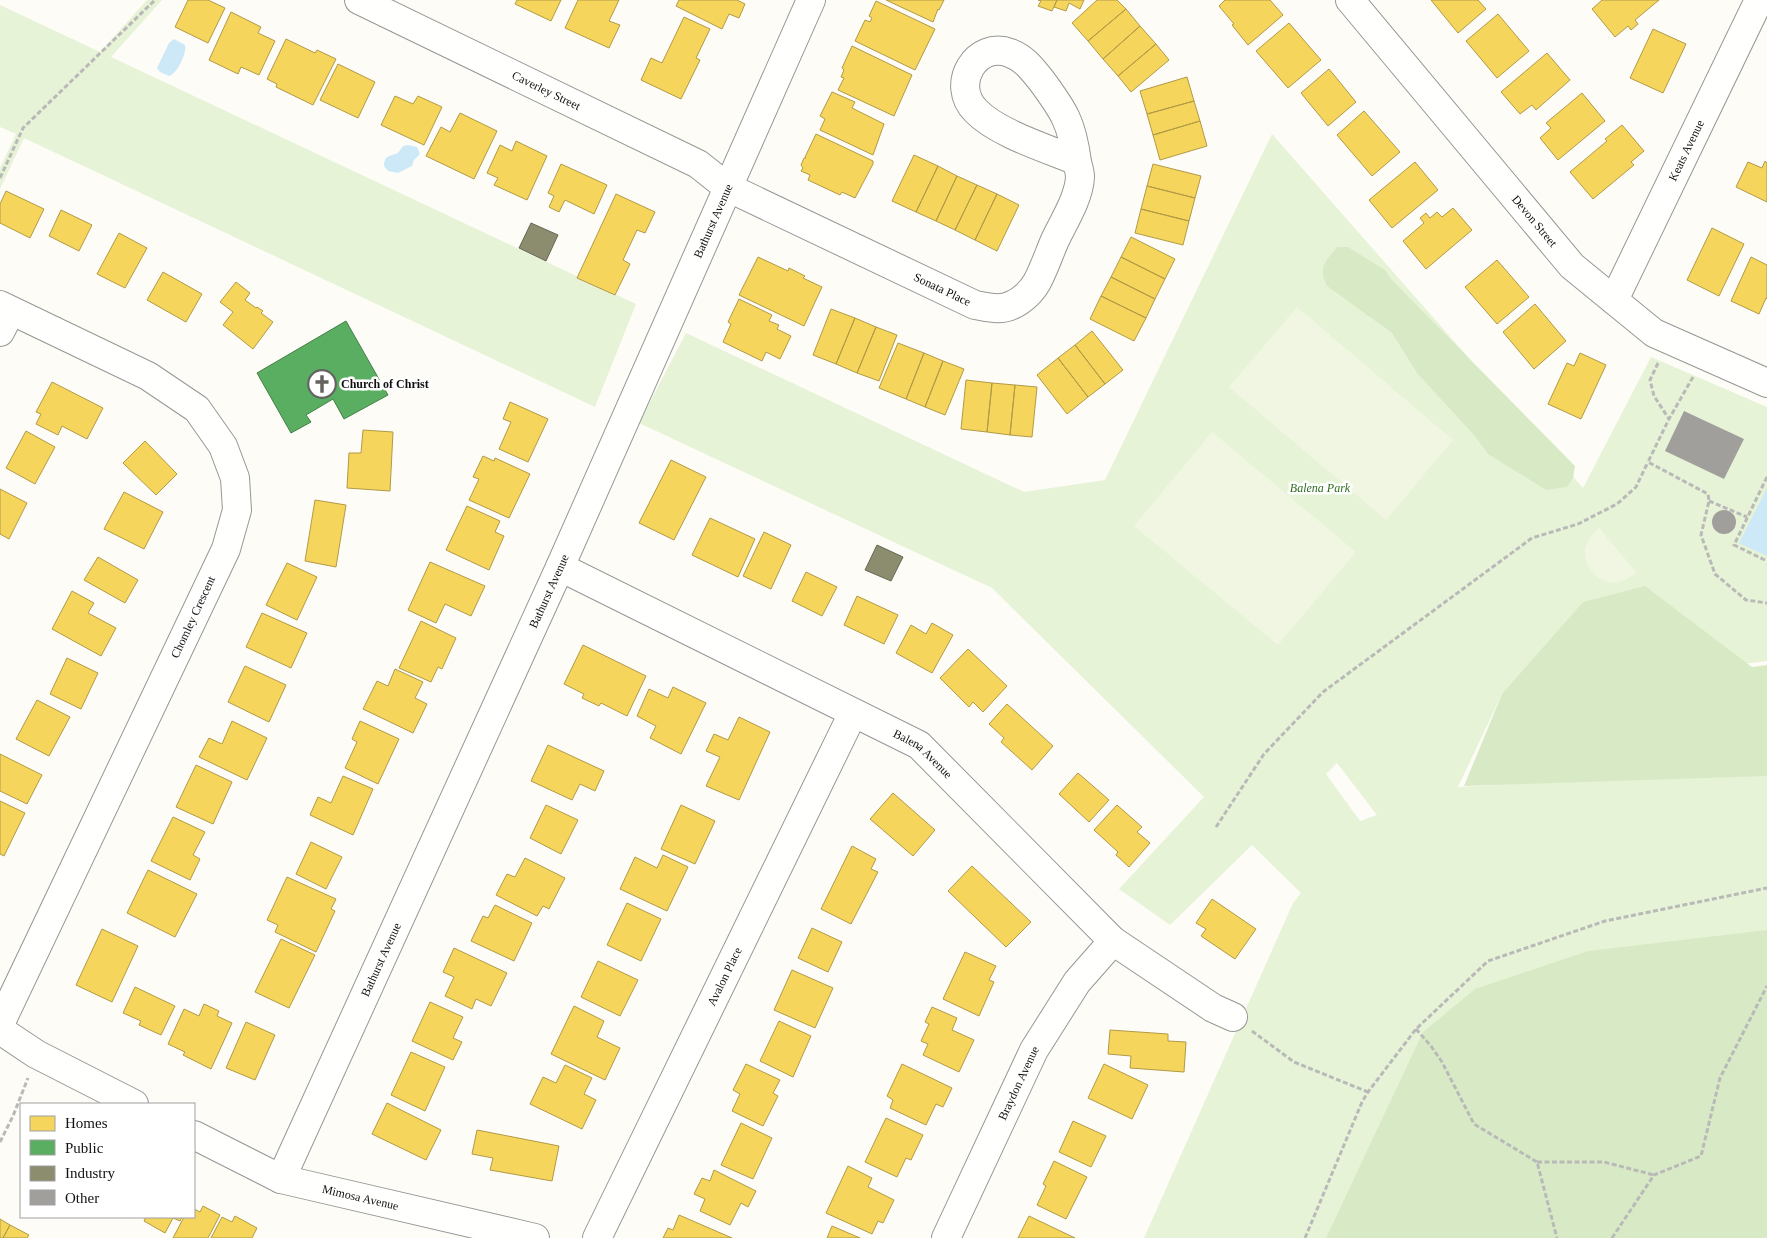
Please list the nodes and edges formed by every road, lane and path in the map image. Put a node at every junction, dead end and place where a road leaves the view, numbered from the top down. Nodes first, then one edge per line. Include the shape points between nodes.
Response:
1 (155, 0) edge
2 (359, 0) edge
3 (811, 0) edge
4 (1350, 0) edge
5 (1749, 5) edge
6 (1077, 161) dead end
7 (0, 178) edge
8 (727, 187) junction
9 (1614, 300) junction
10 (4, 316) edge
11 (1670, 340) junction
12 (1704, 356) junction
13 (1767, 384) edge
14 (1669, 419) junction
15 (1648, 462) junction
16 (1767, 477) edge
17 (1709, 501) junction
18 (1747, 517) junction
19 (1767, 561) edge
20 (560, 567) junction
21 (1767, 604) edge
22 (853, 713) junction
23 (1216, 827) dead end
24 (1767, 888) edge
25 (1113, 942) junction
26 (1767, 986) edge
27 (1233, 1017) joint
28 (0, 1024) edge
29 (1416, 1029) junction
30 (0, 1030) edge
31 (36, 1054) junction
32 (1368, 1092) junction
33 (132, 1103) edge
34 (195, 1136) edge
35 (0, 1142) edge
36 (1537, 1162) junction
37 (1654, 1176) junction
38 (281, 1179) junction
39 (535, 1238) edge
40 (597, 1238) edge
41 (946, 1238) edge
42 (1305, 1238) edge
43 (1557, 1238) edge
44 (1612, 1238) edge

1 - 7 path via 23,128
2 - 8 street, Caverley Street via 698,164
3 - 8 street, Bathurst Avenue
4 - 9 street, Devon Street via 1572,266
5 - 9 street, Keats Avenue
6 - 8 street, Sonata Place via 1080,176 1076,193 1036,283 1012,306 999,309 976,305
8 - 20 street, Bathurst Avenue
9 - 11 street, Devon Street via 1654,333
10 - 28 street, Chomley Crescent via 148,376 197,409 223,446 235,478 237,510 226,549
11 - 12 street, Devon Street
11 - 14 path via 1650,380 1654,396
12 - 13 street, Devon Street
12 - 14 path
14 - 15 path
15 - 17 path via 1708,494
15 - 23 path via 1636,487 1617,504 1578,524 1532,538 1323,692 1264,754
16 - 18 path
17 - 18 path
17 - 21 path via 1701,535 1715,574 1746,600
18 - 19 path via 1734,545
20 - 22 street, Balena Avenue
20 - 38 street, Bathurst Avenue
22 - 25 street, Balena Avenue via 919,745
22 - 40 street, Avalon Place
24 - 29 path via 1605,921 1488,962
25 - 27 street, Balena Avenue via 1213,1008
25 - 41 street, Braydon Avenue via 1077,982 1034,1050
26 - 37 path via 1720,1078 1701,1156
27 - 32 path via 1294,1062
29 - 32 path
29 - 36 path via 1442,1062 1474,1124
30 - 31 street
31 - 33 street
31 - 35 path
32 - 42 path
34 - 38 street, Mimosa Avenue
36 - 37 path via 1604,1162
36 - 43 path
37 - 44 path
38 - 39 street, Mimosa Avenue

